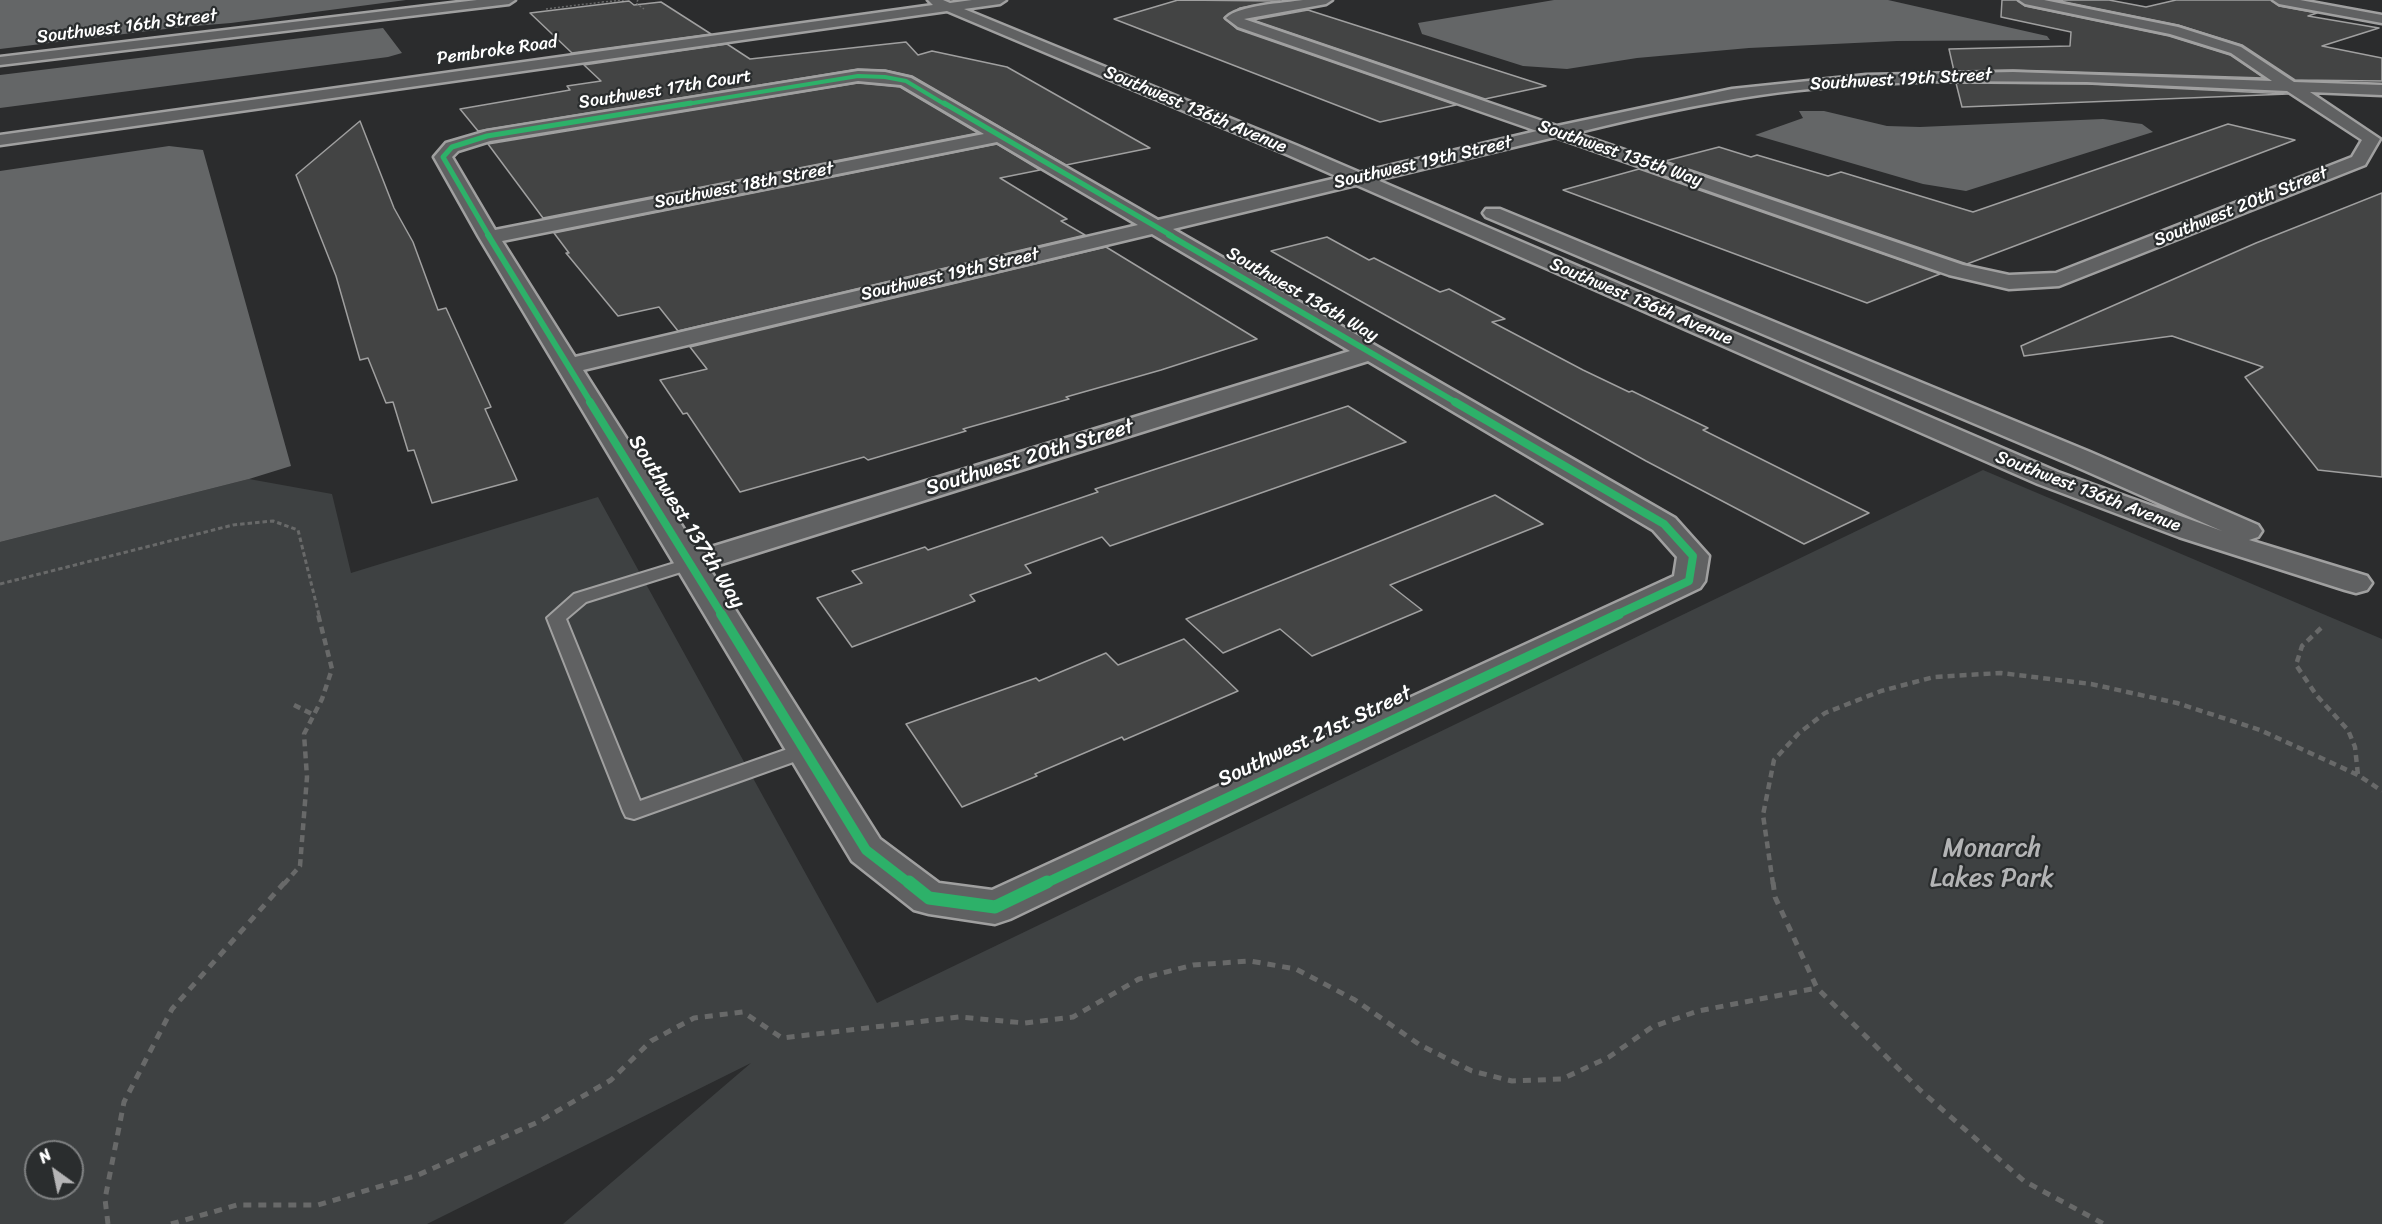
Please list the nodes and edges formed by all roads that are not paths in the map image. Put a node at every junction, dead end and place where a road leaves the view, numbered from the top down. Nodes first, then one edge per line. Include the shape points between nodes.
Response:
1 (509, 0) edge
2 (1326, 0) edge
3 (2025, 0) edge
4 (2279, 0) edge
5 (986, 1) edge
6 (940, 3) edge
7 (2382, 18) edge
8 (0, 61) edge
9 (885, 76) joint
10 (2294, 87) junction
11 (2382, 90) edge
12 (0, 130) edge
13 (1555, 132) junction
14 (999, 136) junction
15 (0, 140) edge
16 (452, 147) joint
17 (1390, 170) junction
18 (1357, 179) junction
19 (1456, 198) dead end
20 (1478, 207) dead end
21 (1154, 227) junction
22 (489, 237) junction
23 (2009, 282) joint
24 (1369, 353) junction
25 (568, 366) junction
26 (1693, 556) joint
27 (691, 563) junction
28 (2369, 588) edge
29 (806, 750) junction
30 (928, 898) joint

1 - 8 street, Southwest 16th Street
2 - 13 street, Southwest 135th Way via 1248,12 1233,18
3 - 10 street via 2173,30 2236,50
4 - 7 street
5 - 6 street, Pembroke Road
5 - 17 street, Southwest 136th Avenue
6 - 12 street, Pembroke Road
6 - 15 street, Pembroke Road
6 - 18 street, Southwest 136th Avenue
9 - 14 street, Southwest 136th Way via 906,81
9 - 16 street, Southwest 17th Court via 858,76 536,127
10 - 11 street, Southwest 19th Street
10 - 13 street, Southwest 19th Street via 2081,76 1873,80 1791,86 1702,99
10 - 23 street, Southwest 20th Street via 2371,139 2359,160 2059,279
13 - 17 street, Southwest 19th Street
13 - 23 street, Southwest 135th Way via 1957,270
14 - 21 street, Southwest 136th Way
14 - 22 street, Southwest 18th Street
16 - 22 street, Southwest 137th Way via 443,157
17 - 18 street, Southwest 19th Street
17 - 19 street, Southwest 136th Avenue
18 - 21 street, Southwest 19th Street
18 - 28 street, Southwest 136th Avenue via 2048,478 2190,531
20 - 28 street, Southwest 136th Avenue via 2080,458
21 - 24 street, Southwest 136th Way
21 - 25 street, Southwest 19th Street
22 - 25 street, Southwest 137th Way
24 - 26 street, Southwest 136th Way via 1664,524
24 - 27 street, Southwest 20th Street
25 - 27 street, Southwest 137th Way
26 - 30 street, Southwest 21st Street via 1689,581 995,907
27 - 29 street, Southwest 137th Way
27 - 29 lane via 580,598 556,618 634,811
29 - 30 street, Southwest 137th Way via 866,850

